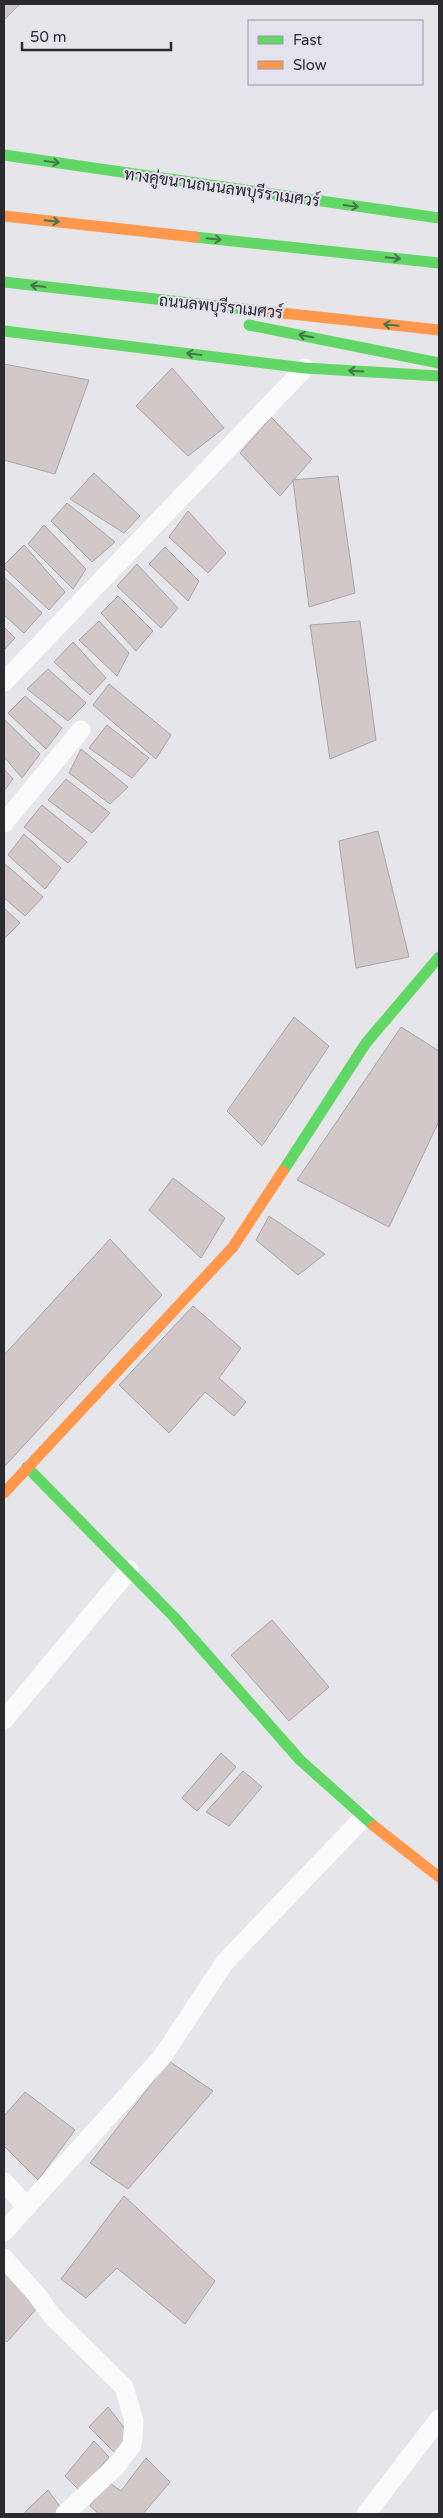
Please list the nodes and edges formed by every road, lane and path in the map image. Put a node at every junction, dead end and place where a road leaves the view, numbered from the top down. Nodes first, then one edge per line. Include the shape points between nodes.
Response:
1 (4, 155) edge
2 (4, 216) edge
3 (439, 218) edge
4 (439, 263) edge
5 (4, 282) edge
6 (59, 288) junction
7 (205, 317) dead end
8 (234, 322) dead end
9 (4, 330) edge
10 (439, 330) edge
11 (439, 363) edge
12 (305, 368) junction
13 (439, 376) edge
14 (4, 682) edge
15 (81, 730) dead end
16 (4, 823) edge
17 (439, 957) edge
18 (27, 1467) junction
19 (4, 1493) edge
20 (129, 1570) junction
21 (4, 1720) edge
22 (363, 1818) junction
23 (439, 1877) edge
24 (4, 2182) edge
25 (27, 2207) junction
26 (4, 2232) edge
27 (4, 2258) edge
28 (439, 2419) edge
29 (65, 2514) edge
30 (366, 2514) edge

1 -> 3 main road, ทางคู่ขนานถนนลพบุรีราเมศวร์
2 -> 4 main road
6 -> 5 main road, ถนนลพบุรีราเมศวร์
6 - 7 main road
10 -> 6 main road, ถนนลพบุรีราเมศวร์
11 -> 8 main road
12 -> 9 main road
13 -> 12 main road
12 - 14 street
15 - 16 street
17 - 18 main road via 366,1043 233,1247
18 - 19 main road
18 - 20 main road
20 - 21 street
20 - 22 main road via 300,1760
22 - 23 main road
22 - 25 street via 225,1962 162,2057
24 - 25 street
25 - 26 street
27 - 29 street via 38,2295 52,2316 124,2387 134,2420 132,2444 116,2466
28 - 30 street

